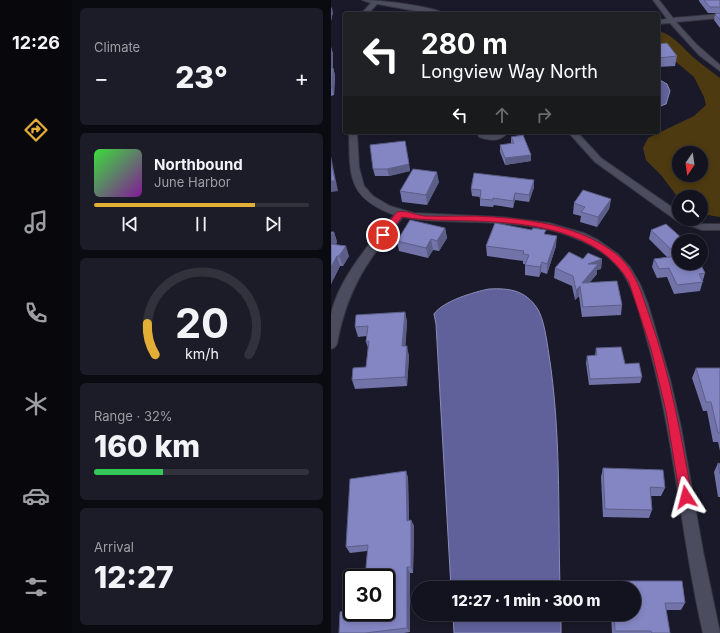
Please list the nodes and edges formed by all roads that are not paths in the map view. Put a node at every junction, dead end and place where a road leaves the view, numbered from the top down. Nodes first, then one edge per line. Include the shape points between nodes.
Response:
1 (365, 0) edge
2 (656, 0) edge
3 (376, 1) edge
4 (366, 12) edge
5 (433, 12) edge
6 (720, 16) edge
7 (660, 20) edge
8 (670, 20) junction
9 (720, 69) edge
10 (353, 134) edge
11 (482, 134) edge
12 (502, 134) edge
13 (574, 134) edge
14 (672, 212) edge
15 (400, 214) junction
16 (700, 226) edge
17 (720, 227) edge
18 (331, 344) edge
19 (712, 633) edge

1 - 3 street
2 - 8 street
3 - 4 street
3 - 5 street
6 - 8 street
7 - 8 street
8 - 9 street via 695,48
10 - 15 street via 360,188 377,203
11 - 12 street via 490,138
13 - 14 street via 598,160
15 - 18 street via 360,263 349,283 338,309
15 - 19 street via 424,218 504,220 562,230 598,245 627,271 646,317 669,400 695,556
16 - 17 street

